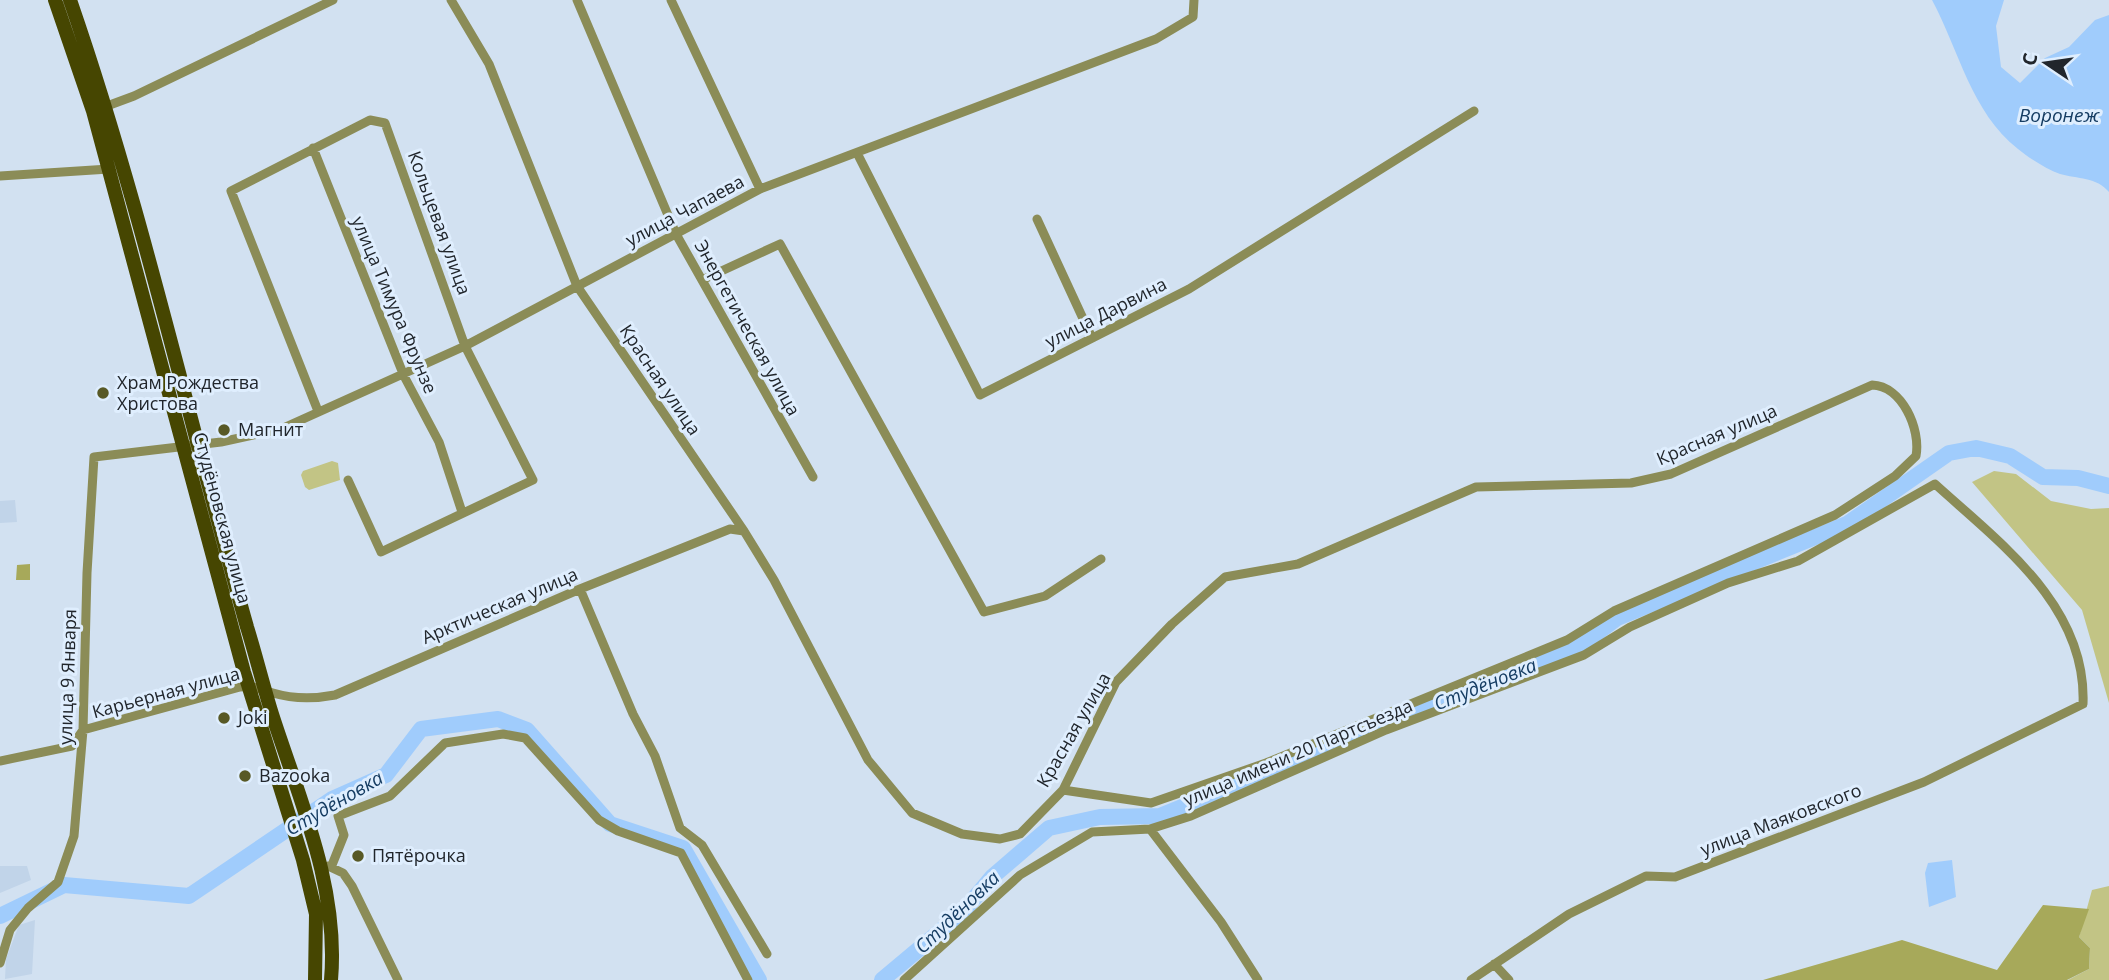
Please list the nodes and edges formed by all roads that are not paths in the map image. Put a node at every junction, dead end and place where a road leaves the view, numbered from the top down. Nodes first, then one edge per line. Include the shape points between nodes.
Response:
1 (55, 0) edge
2 (71, 0) edge
3 (332, 0) edge
4 (451, 0) edge
5 (578, 0) edge
6 (671, 0) edge
7 (1194, 0) edge
8 (107, 106) junction
9 (1474, 111) dead end
10 (313, 148) junction
11 (857, 153) junction
12 (109, 169) junction
13 (0, 176) edge
14 (760, 189) junction
15 (1037, 219) dead end
16 (676, 234) junction
17 (702, 280) junction
18 (577, 286) junction
19 (1092, 338) junction
20 (465, 346) junction
21 (404, 376) junction
22 (1893, 392) joint
23 (318, 411) junction
24 (189, 446) junction
25 (813, 477) dead end
26 (348, 480) dead end
27 (462, 512) junction
28 (744, 531) junction
29 (1101, 559) dead end
30 (580, 589) junction
31 (259, 668) junction
32 (246, 679) junction
33 (265, 690) junction
34 (2083, 704) joint
35 (265, 715) junction
36 (83, 730) junction
37 (0, 761) edge
38 (1063, 790) junction
39 (1150, 829) junction
40 (324, 863) junction
41 (767, 954) dead end
42 (0, 962) edge
43 (1494, 964) junction
44 (315, 980) edge
45 (331, 980) edge
46 (398, 980) edge
47 (748, 980) edge
48 (904, 980) edge
49 (1258, 980) edge
50 (1471, 980) edge
51 (1509, 980) edge

1 - 12 main road, Студёновская улица
2 - 8 main road, Студёновская улица
3 - 8 street
4 - 18 street, Красная улица via 489,64
5 - 16 street, Энергетическая улица
6 - 14 street
7 - 11 street, улица Чапаева via 1193,17 1156,39
8 - 24 main road, Студёновская улица
9 - 19 street, улица Дарвина via 1189,289
10 - 20 street, Кольцевая улица via 370,120 385,123
10 - 21 street, улица Тимура Фрунзе
10 - 23 street, Кольцевая улица via 231,191
11 - 14 street, улица Чапаева
11 - 19 street, улица Дарвина via 980,395
12 - 13 street
12 - 24 main road, Студёновская улица
14 - 16 street, улица Чапаева
15 - 19 street
16 - 17 street, Энергетическая улица
16 - 18 street, улица Чапаева
17 - 25 street, Энергетическая улица
17 - 29 street via 780,244 984,612 1045,596
18 - 20 street, улица Чапаева
18 - 28 street, Красная улица
20 - 21 street, улица Чапаева
20 - 27 street, Кольцевая улица via 533,480
21 - 23 street, улица Чапаева
21 - 27 street, улица Тимура Фрунзе via 439,442
22 - 38 street, Красная улица via 1872,385 1671,474 1631,482 1476,487 1298,564 1225,577 1116,682
22 - 38 street, улица имени 20 Партсъезда via 1913,426 1916,456 1835,515 1615,611 1567,640 1266,763 1151,803
23 - 24 street, улица Чапаева via 281,429
24 - 31 main road, Студёновская улица
24 - 32 main road, Студёновская улица
24 - 36 street, улица 9 Января via 94,457
26 - 27 street, Кольцевая улица via 382,552
28 - 30 street, Арктическая улица via 730,529
28 - 38 street, Красная улица via 868,760 912,813 962,834 1010,838 1020,834
30 - 33 street, Арктическая улица via 335,695 314,699
30 - 41 street via 655,756 680,828 702,845
31 - 32 main road
31 - 33 main road, Студёновская улица
32 - 33 street, Карьерная улица
32 - 35 main road, Студёновская улица
32 - 36 street, Карьерная улица
33 - 35 main road, Студёновская улица
34 - 39 street, улица имени 20 Партсъезда via 2084,685 2068,629 2029,570 1935,484 1798,561 1728,583 1629,627 1584,655 1386,730 1191,816
34 - 43 street, улица Маяковского via 1924,782 1675,877 1646,876 1569,914
35 - 40 main road, Студёновская улица
35 - 44 main road, Студёновская улица via 316,914
36 - 37 street, Карьерная улица via 72,746
36 - 42 street, улица 9 Января via 74,836 58,883 10,930
39 - 48 street, улица имени 20 Партсъезда via 1092,832 1020,875
39 - 49 street via 1221,922
40 - 45 main road via 333,925
40 - 46 street via 352,886
40 - 47 street via 344,835 338,816 390,796 445,743 503,734 525,738 599,820 681,853
43 - 50 street, улица Маяковского
43 - 51 street

